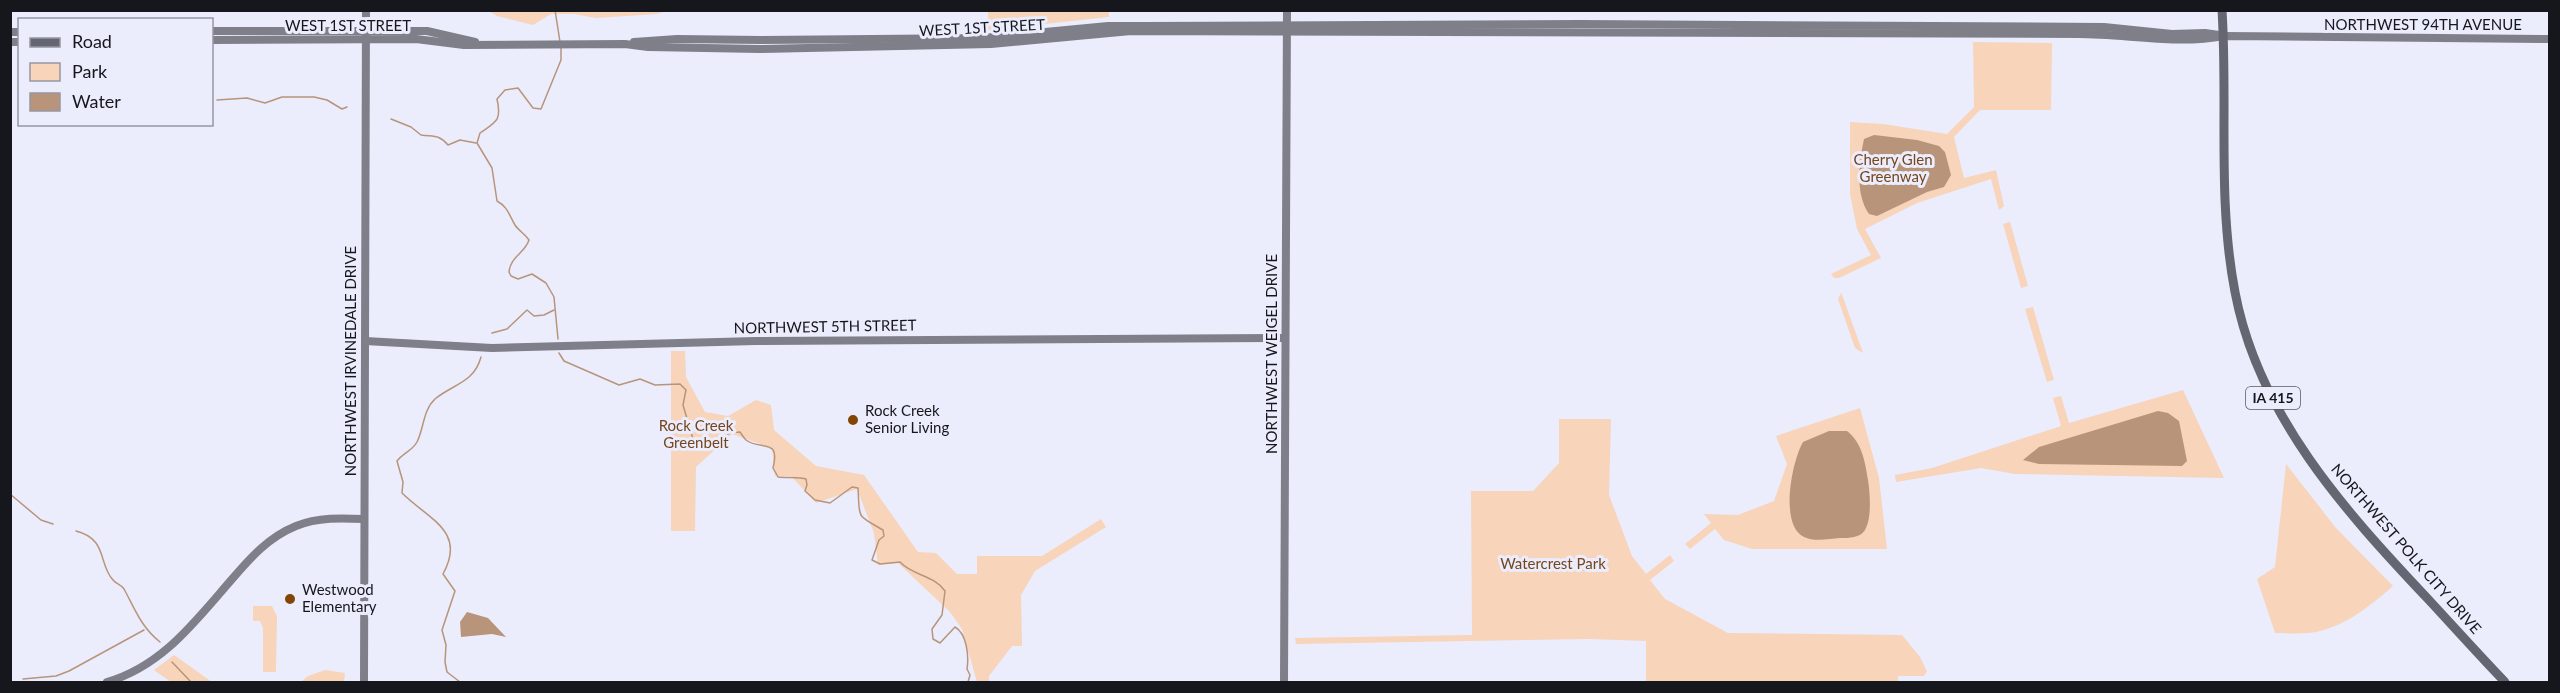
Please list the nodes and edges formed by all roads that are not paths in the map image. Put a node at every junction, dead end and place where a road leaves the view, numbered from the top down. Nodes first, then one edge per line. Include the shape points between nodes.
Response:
1 (366, 10) edge
2 (1287, 10) edge
3 (2222, 10) edge
4 (1287, 29) junction
5 (366, 30) junction
6 (213, 31) edge
7 (2224, 36) junction
8 (2550, 39) edge
9 (213, 40) edge
10 (366, 40) junction
11 (484, 45) junction
12 (1285, 338) junction
13 (365, 341) junction
14 (364, 519) junction
15 (107, 682) edge
16 (364, 682) edge
17 (1284, 682) edge
18 (2505, 682) edge

1 - 5 main road, NORTHWEST IRVINEDALE DRIVE
2 - 4 main road, NORTHWEST WEIGEL DRIVE
3 - 7 main road, NORTHWEST POLK CITY DRIVE / IA 415
4 - 7 main road, WEST 1ST STREET via 2097,34 2173,40
4 - 11 main road, WEST 1ST STREET via 1119,31 998,44 760,49 625,44
4 - 12 main road, NORTHWEST WEIGEL DRIVE
5 - 6 main road, WEST 1ST STREET
5 - 10 main road, NORTHWEST IRVINEDALE DRIVE
5 - 11 main road, WEST 1ST STREET via 427,31
7 - 8 main road, NORTHWEST 94TH AVENUE
7 - 18 main road, NORTHWEST POLK CITY DRIVE / IA 415 via 2224,183 2230,258 2242,321 2264,380 2318,471 2401,571
9 - 10 main road, WEST 1ST STREET
10 - 11 main road, WEST 1ST STREET via 416,39
10 - 13 main road, NORTHWEST IRVINEDALE DRIVE
12 - 13 main road, NORTHWEST 5TH STREET via 763,341 492,348
12 - 17 main road, NORTHWEST WEIGEL DRIVE
13 - 14 main road, NORTHWEST IRVINEDALE DRIVE
14 - 15 main road via 314,521 273,538 168,649 144,666
14 - 16 main road, NORTHWEST IRVINEDALE DRIVE

